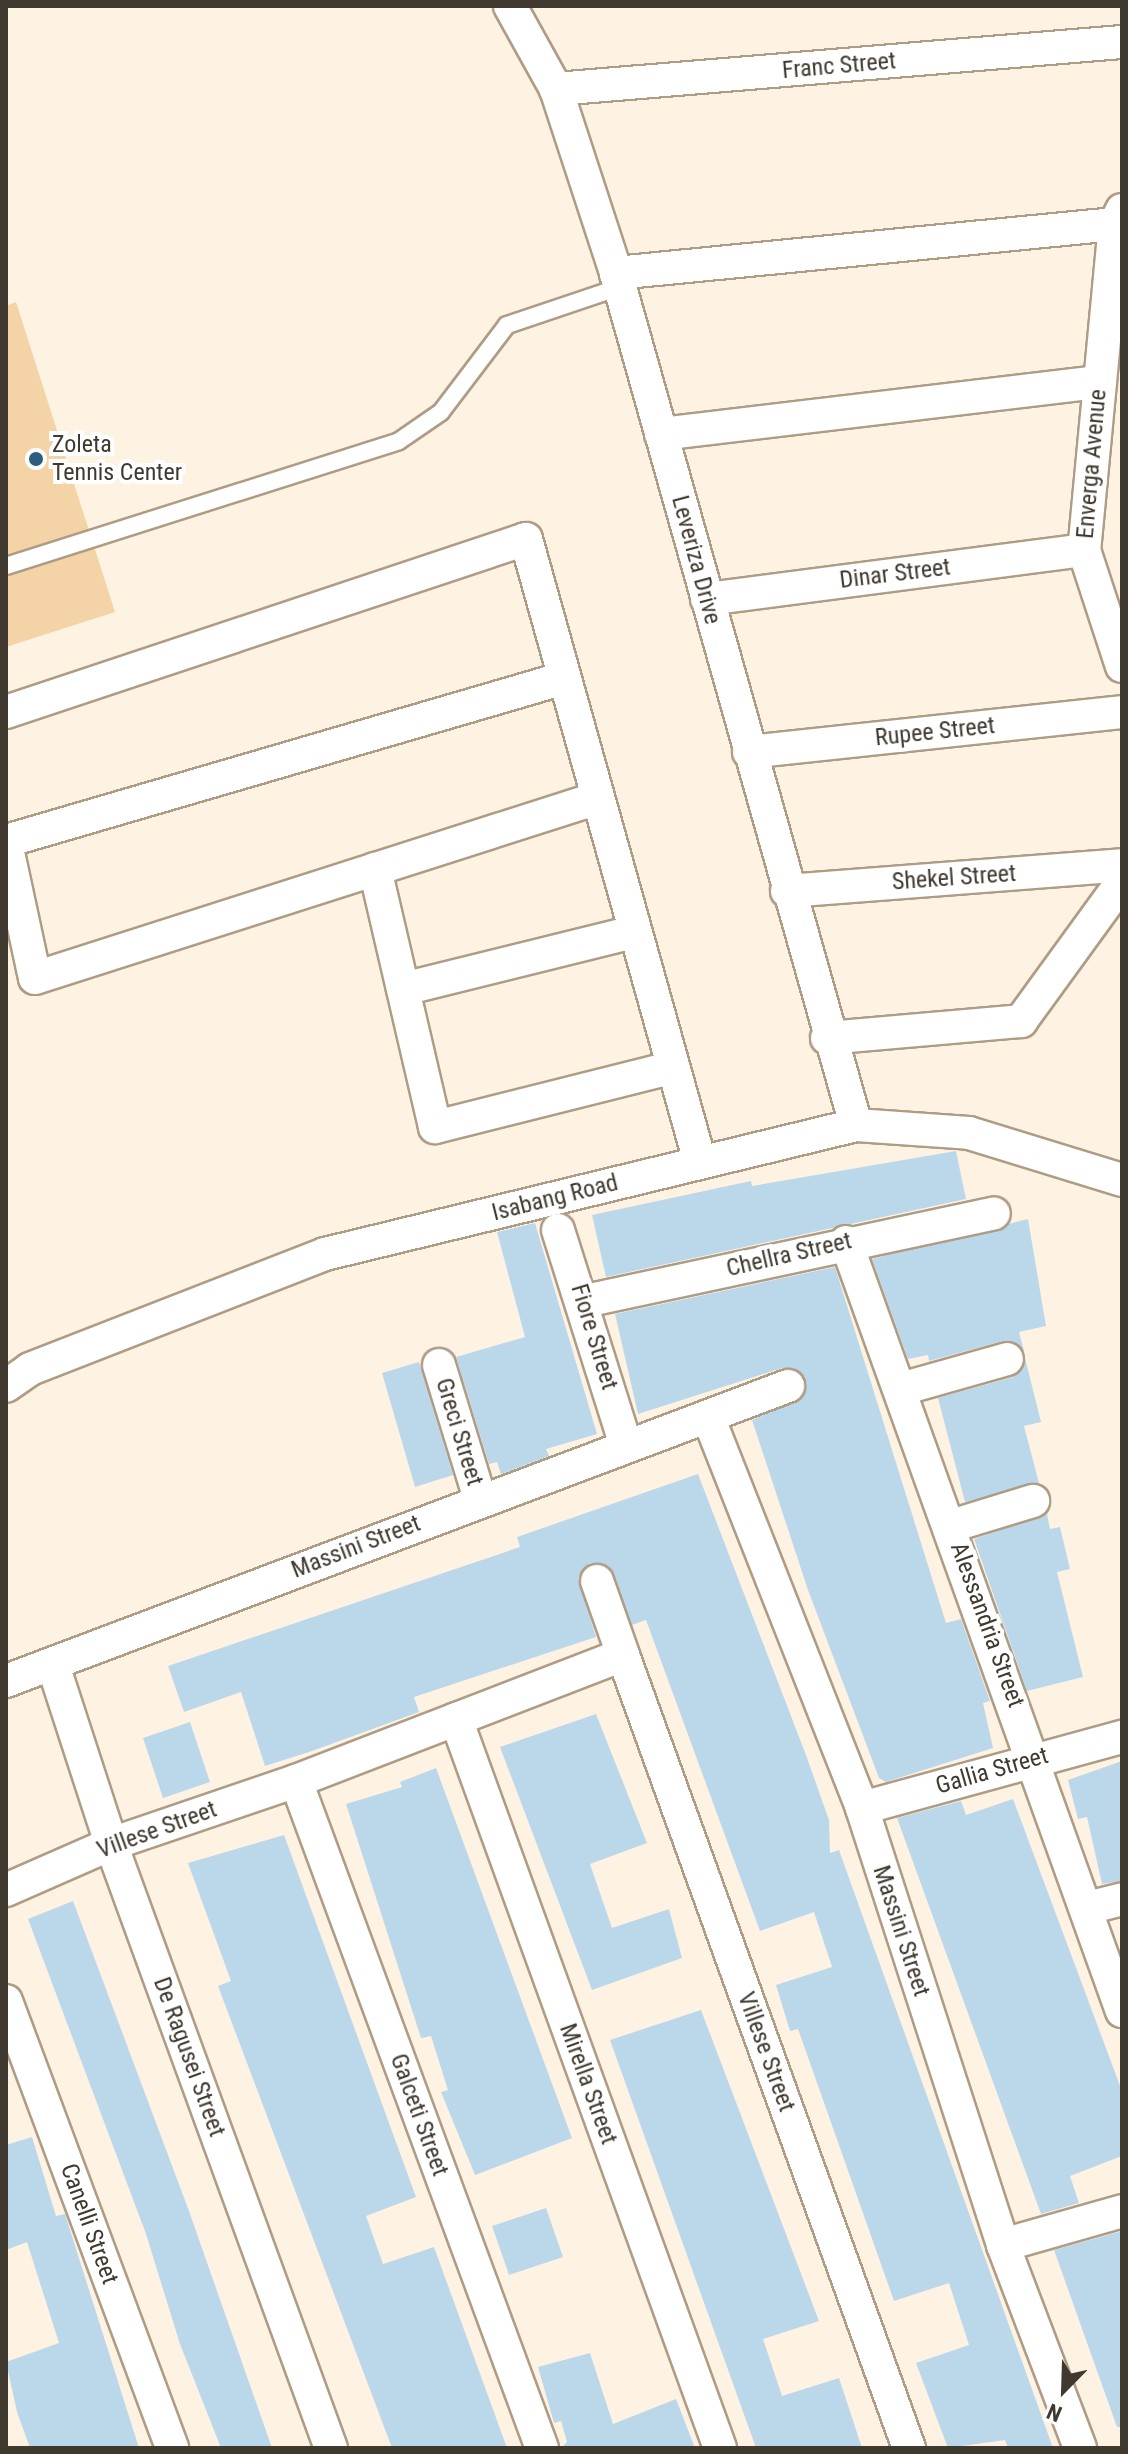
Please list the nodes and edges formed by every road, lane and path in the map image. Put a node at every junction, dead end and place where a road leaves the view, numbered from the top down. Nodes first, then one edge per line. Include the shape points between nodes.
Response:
1 (510, 6) edge
2 (1122, 42) edge
3 (556, 89) junction
4 (1118, 217) edge
5 (618, 280) junction
6 (1100, 382) junction
7 (661, 434) junction
8 (1084, 550) junction
9 (6, 566) edge
10 (707, 599) junction
11 (1122, 666) edge
12 (561, 679) junction
13 (6, 712) edge
14 (1122, 712) edge
15 (749, 752) junction
16 (598, 798) junction
17 (6, 842) edge
18 (1122, 865) edge
19 (375, 869) junction
20 (1122, 882) edge
21 (787, 891) junction
22 (633, 932) junction
23 (403, 989) junction
24 (827, 1038) junction
25 (670, 1068) junction
26 (856, 1125) junction
27 (700, 1162) junction
28 (1122, 1180) edge
29 (994, 1213) dead end
30 (558, 1230) dead end
31 (846, 1242) junction
32 (585, 1301) junction
33 (1007, 1359) dead end
34 (439, 1365) dead end
35 (6, 1386) edge
36 (788, 1386) dead end
37 (901, 1389) junction
38 (709, 1419) junction
39 (626, 1446) junction
40 (480, 1499) junction
41 (1033, 1501) dead end
42 (951, 1526) junction
43 (597, 1581) dead end
44 (623, 1655) junction
45 (53, 1665) junction
46 (6, 1681) edge
47 (456, 1719) junction
48 (1122, 1737) edge
49 (1035, 1757) junction
50 (296, 1781) junction
51 (862, 1808) junction
52 (111, 1844) junction
53 (6, 1890) edge
54 (1122, 1899) edge
55 (1087, 1908) junction
56 (6, 2001) edge
57 (1122, 2011) edge
58 (1122, 2211) edge
59 (1003, 2245) junction
60 (172, 2448) edge
61 (331, 2448) edge
62 (542, 2448) edge
63 (720, 2448) edge
64 (909, 2448) edge
65 (1080, 2448) edge

1 - 3 street, Leveriza Drive
2 - 3 street, Franc Street
3 - 5 street, Leveriza Drive
4 - 5 street
4 - 6 street, Enverga Avenue
5 - 7 street, Leveriza Drive
5 - 9 lane via 507,325 441,412 399,441
6 - 7 street
6 - 8 street, Enverga Avenue
7 - 10 street, Leveriza Drive
8 - 10 street, Dinar Street
8 - 11 street, Enverga Avenue
10 - 15 street, Leveriza Drive
12 - 13 street via 526,539
12 - 16 street
12 - 17 street
14 - 15 street, Rupee Street
15 - 21 street, Leveriza Drive
16 - 19 street
16 - 22 street
17 - 19 street via 35,978
18 - 21 street, Shekel Street
19 - 23 street
20 - 24 street via 1021,1021
21 - 24 street, Leveriza Drive
22 - 23 street
22 - 25 street
23 - 25 street via 435,1127
24 - 26 street, Leveriza Drive
25 - 27 street
26 - 27 street, Isabang Road
26 - 28 street, Isabang Road via 969,1133
27 - 35 street, Isabang Road via 325,1254 30,1369
29 - 31 street, Chellra Street
30 - 32 street, Fiore Street
31 - 32 street, Chellra Street
31 - 37 street, Alessandria Street
32 - 39 street, Fiore Street
33 - 37 street
34 - 40 street, Greci Street
36 - 38 street, Massini Street
37 - 42 street, Alessandria Street
38 - 39 street, Massini Street
38 - 51 street, Massini Street
39 - 40 street, Massini Street
40 - 45 street, Massini Street
41 - 42 street
42 - 49 street, Alessandria Street
43 - 44 street, Villese Street
44 - 47 street, Villese Street
44 - 64 street, Villese Street
45 - 46 street, Massini Street
45 - 52 street, De Ragusei Street
47 - 50 street, Villese Street
47 - 63 street, Mirella Street
48 - 49 street, Gallia Street
49 - 51 street, Gallia Street
49 - 55 street, Alessandria Street
50 - 52 street, Villese Street
50 - 62 street, Galceti Street
51 - 59 street, Massini Street
52 - 53 street, Villese Street
52 - 61 street, De Ragusei Street
54 - 55 street
55 - 57 street, Alessandria Street
56 - 60 street, Canelli Street
58 - 59 street
59 - 65 street, Massini Street

